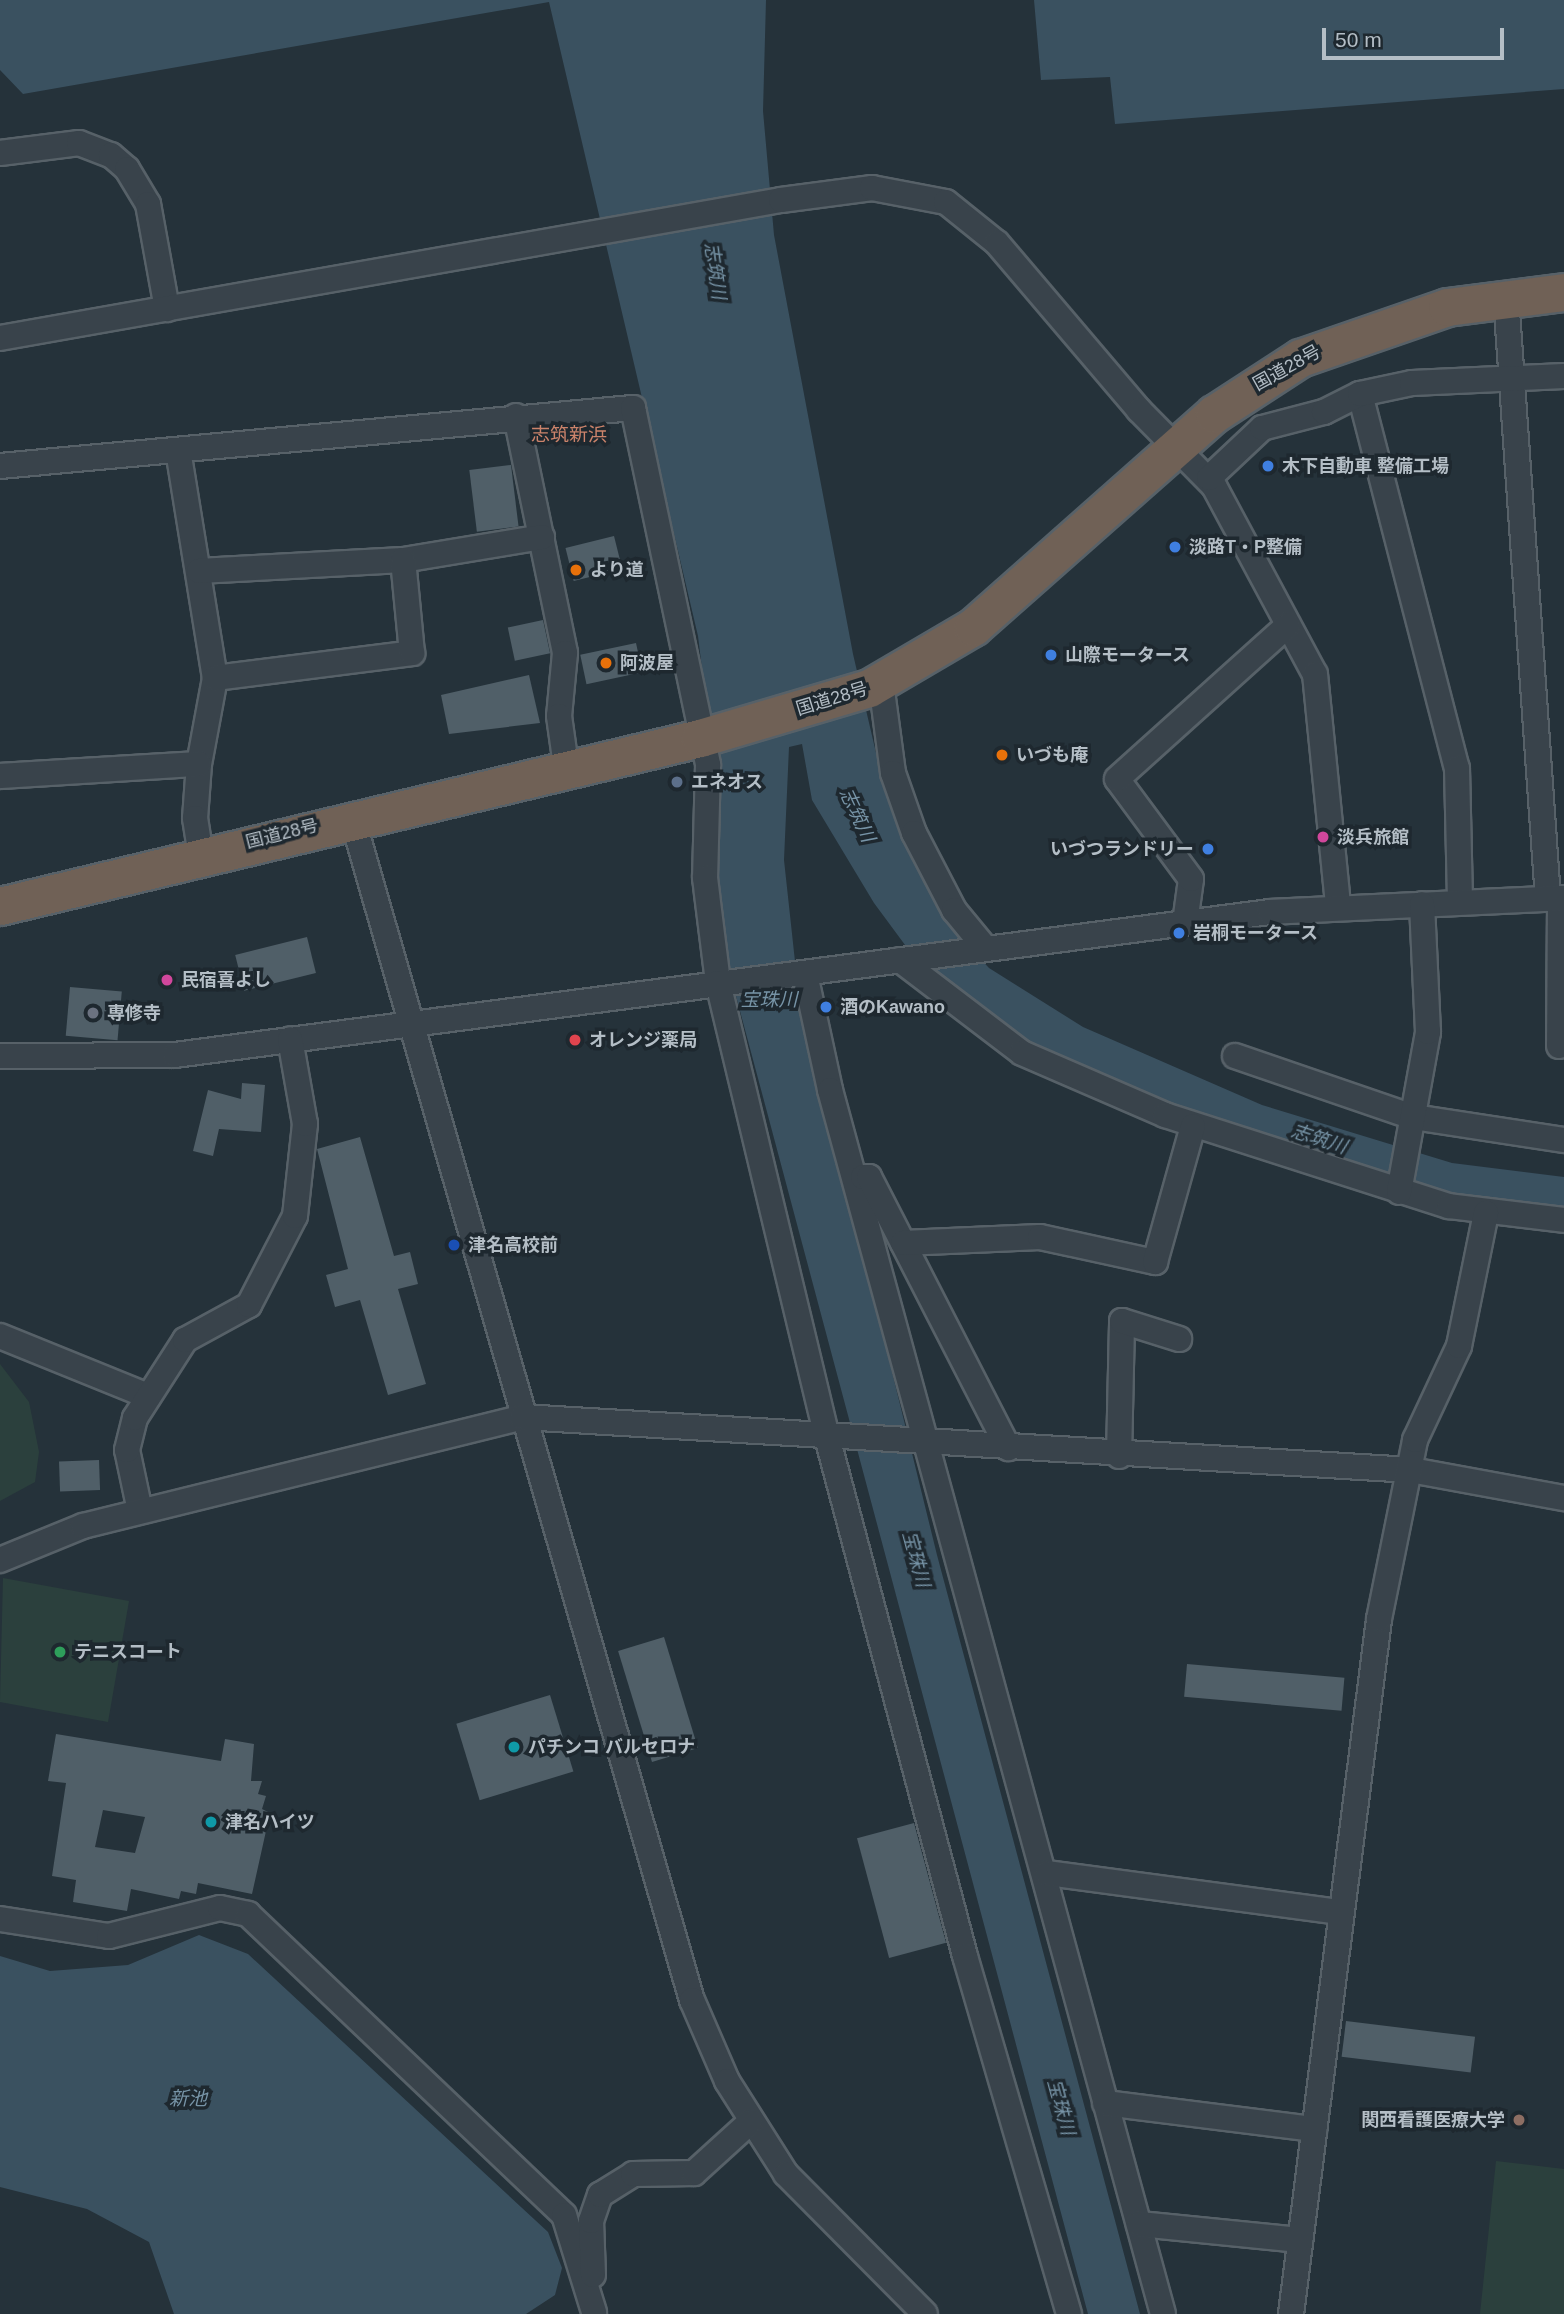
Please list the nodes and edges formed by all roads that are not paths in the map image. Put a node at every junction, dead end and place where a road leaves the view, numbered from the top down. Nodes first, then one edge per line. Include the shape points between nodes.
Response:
1 (0, 153) edge
2 (1564, 292) edge
3 (1506, 298) junction
4 (167, 309) junction
5 (0, 338) edge
6 (1564, 376) edge
7 (1508, 377) junction
8 (1360, 394) junction
9 (516, 416) junction
10 (1174, 448) junction
11 (178, 450) junction
12 (0, 466) edge
13 (1209, 478) junction
14 (542, 537) junction
15 (403, 560) junction
16 (199, 571) junction
17 (1288, 625) junction
18 (215, 678) junction
19 (875, 685) junction
20 (704, 737) junction
21 (199, 764) junction
22 (566, 766) junction
23 (0, 776) edge
24 (352, 817) junction
25 (201, 853) junction
26 (1557, 899) edge
27 (1460, 902) junction
28 (1422, 904) junction
29 (0, 906) edge
30 (1338, 906) junction
31 (1185, 923) junction
32 (982, 949) junction
33 (904, 959) junction
34 (805, 974) junction
35 (722, 982) junction
36 (408, 1021) junction
37 (290, 1039) junction
38 (1559, 1046) dead end
39 (0, 1056) edge
40 (1236, 1056) dead end
41 (1413, 1117) junction
42 (1193, 1126) junction
43 (1564, 1140) edge
44 (856, 1177) junction
45 (1399, 1192) junction
46 (1486, 1213) junction
47 (1564, 1220) edge
48 (903, 1243) junction
49 (0, 1336) edge
50 (1179, 1339) dead end
51 (148, 1396) junction
52 (522, 1418) junction
53 (830, 1437) junction
54 (922, 1442) junction
55 (1008, 1448) junction
56 (1119, 1456) junction
57 (1410, 1470) junction
58 (1564, 1498) edge
59 (140, 1511) junction
60 (0, 1560) edge
61 (1047, 1873) junction
62 (1341, 1912) junction
63 (0, 1919) edge
64 (1105, 2102) junction
65 (750, 2122) junction
66 (1314, 2129) junction
67 (1139, 2224) junction
68 (1300, 2240) junction
69 (925, 2314) edge
70 (1069, 2314) edge
71 (1163, 2314) edge
72 (1291, 2314) edge

1 - 4 street via 79,143 111,155 127,169 148,204
2 - 3 highway, 国道28号
3 - 7 street
3 - 10 highway, 国道28号 via 1378,326 1311,353 1234,399
4 - 5 street
4 - 10 street via 872,188 946,202 998,243
6 - 7 street
7 - 8 street
7 - 26 street
8 - 13 street via 1324,412 1262,428
8 - 27 street via 1457,768
9 - 11 street
9 - 14 street
9 - 20 street via 633,408
10 - 13 street
10 - 19 highway, 国道28号 via 973,626
11 - 12 street
11 - 16 street
13 - 17 street
14 - 15 street
14 - 22 street via 565,653 559,716
15 - 16 street
15 - 18 street via 412,653
16 - 18 street
17 - 30 street via 1315,674
17 - 31 street via 1116,779 1191,878
18 - 21 street
19 - 20 highway, 国道28号
19 - 32 street via 893,773 914,833 954,910
20 - 22 highway, 国道28号
20 - 35 street via 708,765 705,878
21 - 23 street
21 - 25 street via 195,818
22 - 24 highway, 国道28号
24 - 25 highway, 国道28号
24 - 36 street
25 - 29 highway, 国道28号
26 - 27 street
26 - 38 street
27 - 28 street
28 - 30 street
28 - 41 street via 1428,1032
30 - 31 street
31 - 32 street
32 - 33 street
33 - 34 street
33 - 42 street via 1022,1053
34 - 35 street
34 - 44 street
35 - 36 street
35 - 53 street
36 - 37 street
36 - 52 street
37 - 39 street via 124,1060
37 - 51 street via 305,1124 295,1216 242,1313 185,1340
40 - 41 street
41 - 43 street
41 - 45 street
42 - 45 street
42 - 48 street via 1155,1262 1040,1237
44 - 48 street via 869,1177
44 - 54 street
45 - 46 street
46 - 47 street
46 - 57 street via 1459,1346 1415,1440
48 - 55 street
49 - 51 street
50 - 56 street via 1122,1321
51 - 59 street via 128,1438
52 - 53 street
52 - 59 street
52 - 65 street via 684,1974 707,2038
53 - 54 street
53 - 70 street via 965,1956
54 - 55 street
54 - 61 street
55 - 56 street
56 - 57 street
57 - 58 street
57 - 62 street via 1379,1619
59 - 60 street via 83,1526
61 - 62 street
61 - 64 street
62 - 66 street
63 - 65 street via 109,1936 219,1908 248,1914 564,2215 594,2312 591,2221 600,2195 634,2174 694,2172
64 - 66 street
64 - 67 street
65 - 69 street via 810,2202
66 - 68 street
67 - 68 street
67 - 71 street
68 - 72 street

